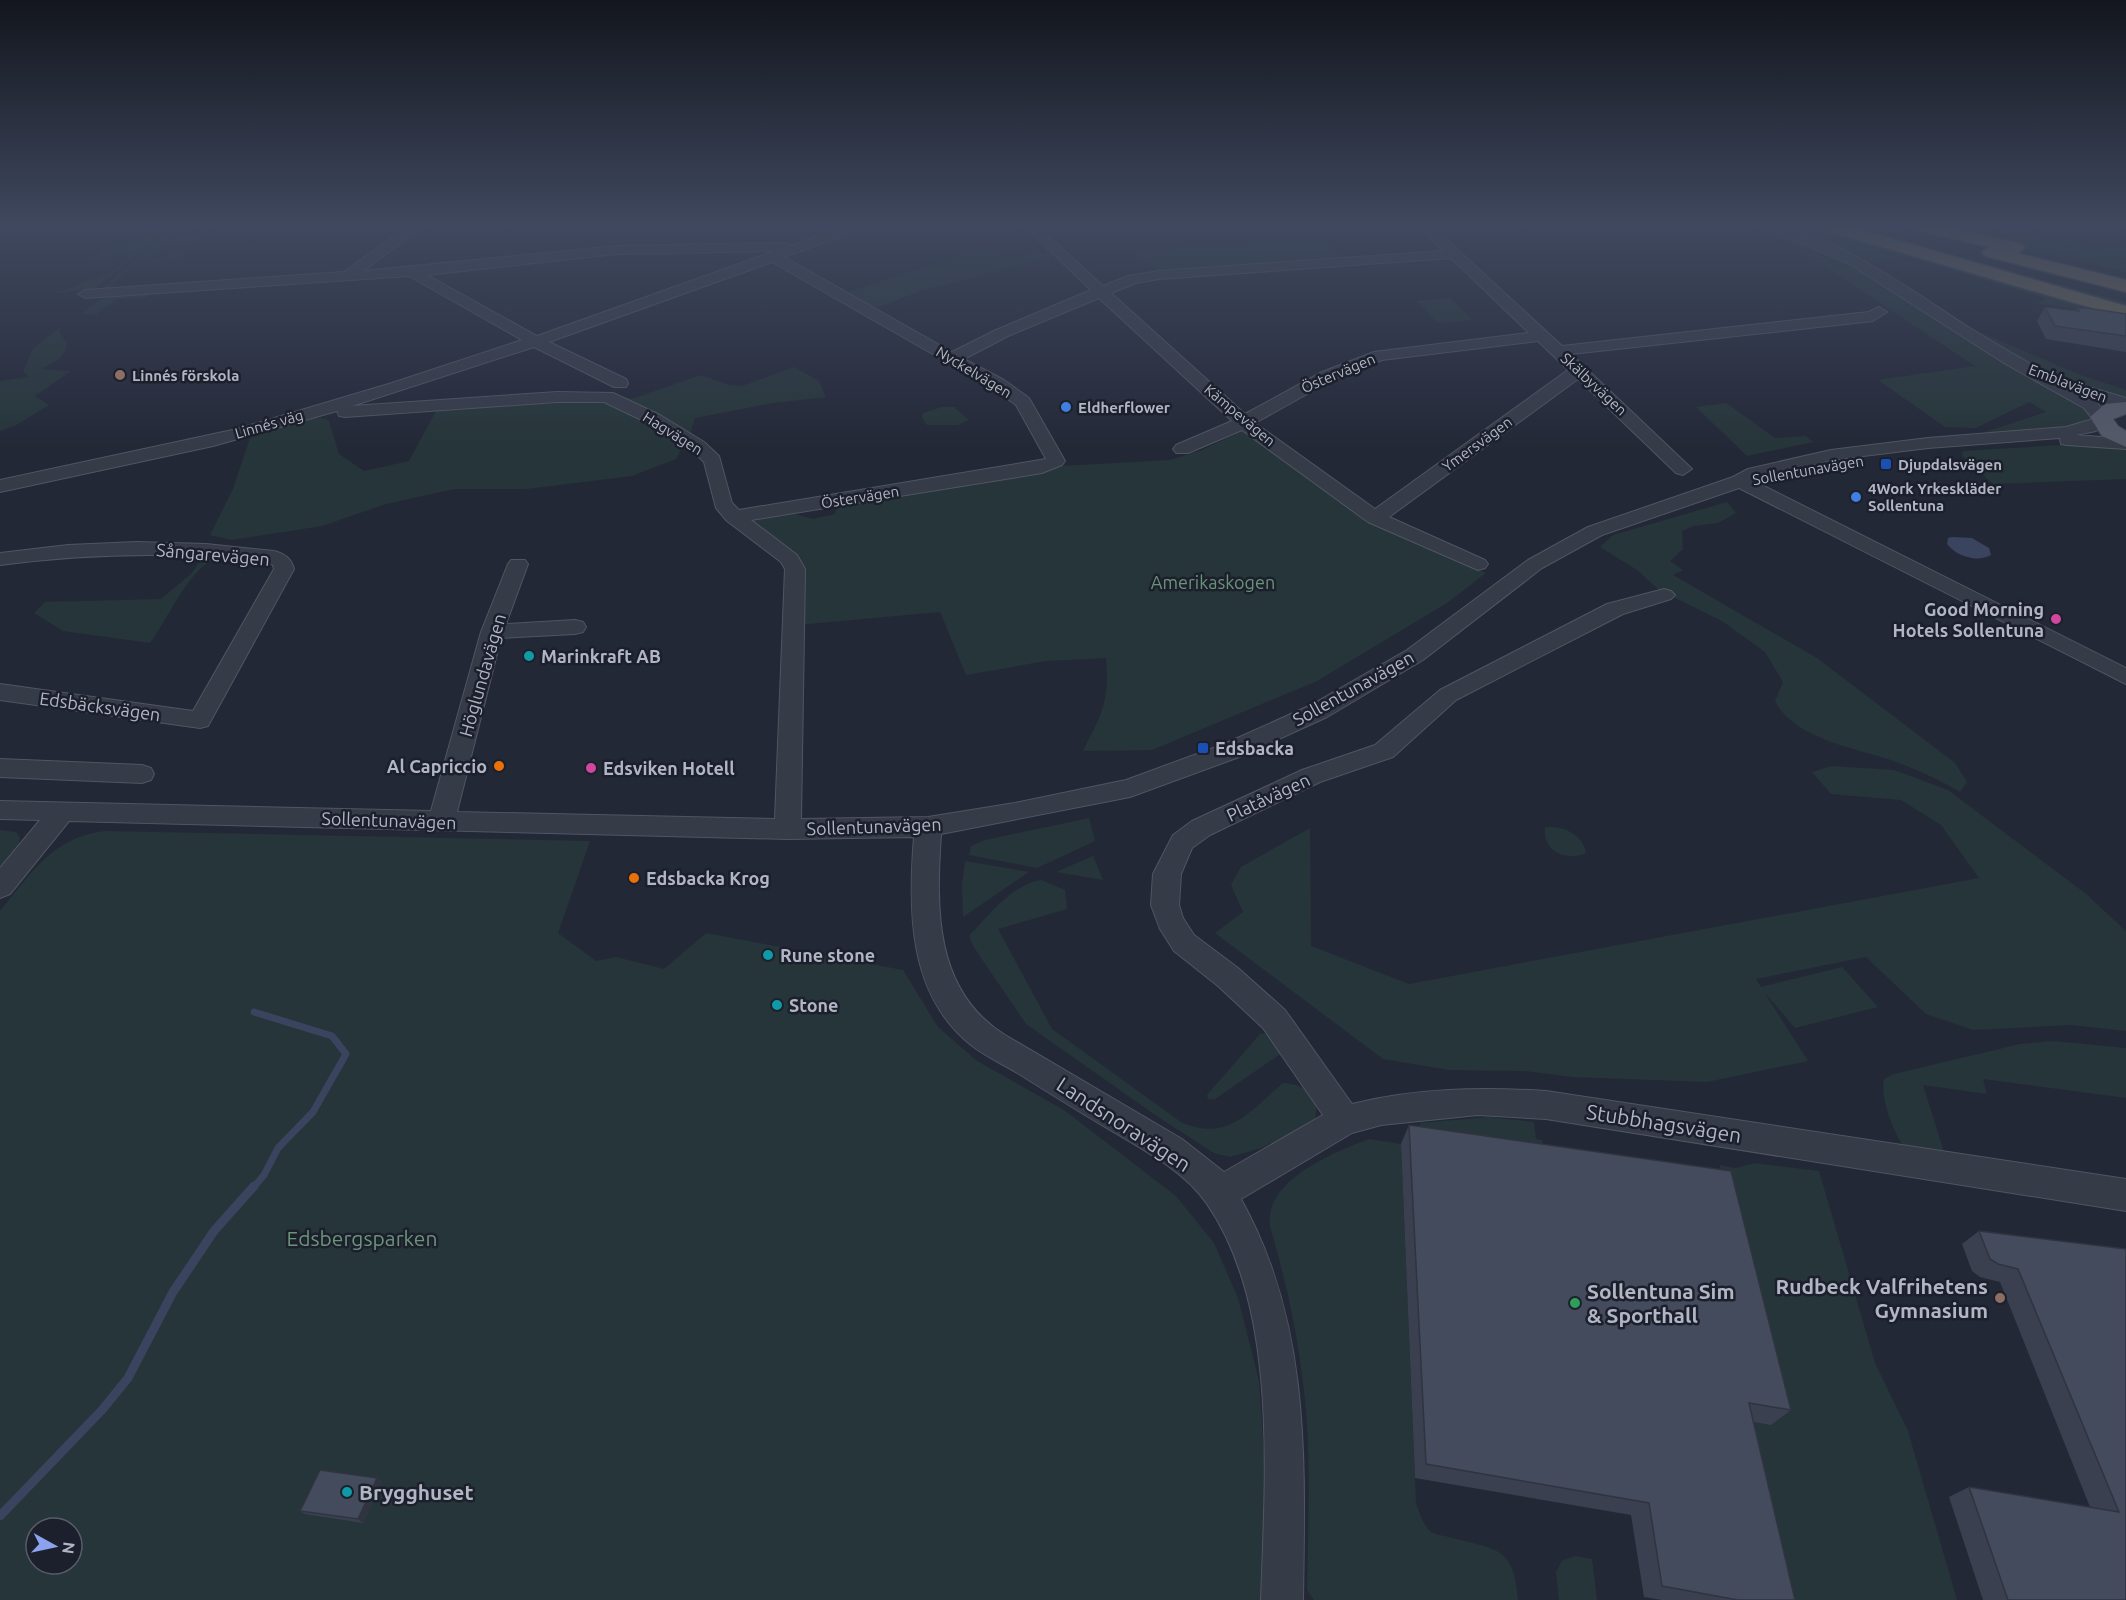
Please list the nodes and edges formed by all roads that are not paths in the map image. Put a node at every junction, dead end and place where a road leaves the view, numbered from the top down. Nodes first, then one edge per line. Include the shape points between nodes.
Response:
1 (462, 301) edge
2 (646, 301) edge
3 (846, 301) edge
4 (1080, 301) edge
5 (1113, 301) edge
6 (1505, 301) edge
7 (1917, 301) edge
8 (2087, 301) edge
9 (1879, 312) dead end
10 (2126, 312) edge
11 (1542, 336) junction
12 (532, 340) junction
13 (1559, 351) junction
14 (952, 359) junction
15 (2010, 360) junction
16 (1579, 370) junction
17 (620, 382) dead end
18 (2126, 406) edge
19 (303, 415) junction
20 (2102, 419) junction
21 (1244, 422) junction
22 (2126, 442) edge
23 (1182, 449) dead end
24 (1056, 461) joint
25 (1683, 469) dead end
26 (1740, 482) junction
27 (0, 486) edge
28 (734, 517) junction
29 (1375, 518) junction
30 (0, 559) edge
31 (518, 564) dead end
32 (1478, 564) dead end
33 (1664, 595) dead end
34 (575, 627) dead end
35 (492, 632) junction
36 (2126, 677) edge
37 (0, 692) edge
38 (200, 720) joint
39 (0, 768) edge
40 (142, 774) dead end
41 (0, 810) edge
42 (63, 811) junction
43 (441, 822) junction
44 (928, 827) junction
45 (788, 829) junction
46 (0, 887) edge
47 (1345, 1120) junction
48 (1220, 1193) junction
49 (2126, 1195) edge
50 (1282, 1600) edge

1 - 12 street
2 - 12 street, Linnés väg
3 - 14 street, Nyckelvägen
4 - 14 street
5 - 21 street, Kämpevägen
6 - 11 street, Skälbyvägen
7 - 15 street, Emblavägen
8 - 10 highway
9 - 13 street via 1873,316
11 - 13 street, Skälbyvägen
11 - 21 street, Östervägen via 1380,355 1303,387
12 - 17 street
12 - 19 street, Linnés väg
13 - 16 street, Skälbyvägen
14 - 24 street, Nyckelvägen via 1023,402
15 - 18 street, Emblavägen
15 - 20 street, Emblavägen via 2090,404
16 - 25 street, Skälbyvägen
16 - 29 street, Ymersvägen
18 - 20 main road via 2113,409
19 - 27 street, Linnés väg via 241,434
19 - 28 street, Hagvägen via 557,397 608,397 654,419 713,460 723,504
20 - 22 main road via 2110,431
20 - 26 street, Sollentunavägen via 2090,427 2067,432 1831,455 1755,473
21 - 23 street, Östervägen
21 - 29 street, Kämpevägen
22 - 26 street, Sollentunavägen via 2085,439 1918,451
24 - 28 street, Östervägen via 1042,467
26 - 36 street
26 - 44 street, Sollentunavägen via 1595,531 1535,564 1414,655 1319,711 1233,750 1131,788
28 - 45 street, Hagvägen via 789,559 795,569
29 - 32 street, Kämpevägen
30 - 38 street, Sångarevägen via 86,550 150,549 257,555 282,562 284,569
31 - 35 street, Höglundavägen
33 - 47 street, Platåvägen via 1615,609 1448,695 1384,751 1311,776 1201,828 1182,842 1164,890 1170,921 1184,943 1274,1019
34 - 35 street
35 - 43 street, Höglundavägen
37 - 38 street, Edsbäcksvägen
39 - 40 street
41 - 42 street, Sollentunavägen
42 - 43 street, Sollentunavägen
42 - 46 street
43 - 45 street, Sollentunavägen
44 - 45 street, Sollentunavägen
44 - 48 street, Landsnoravägen via 924,903 930,950 950,998 976,1032 1157,1142
47 - 48 street, Stubbhagsvägen
47 - 49 street, Stubbhagsvägen via 1445,1103 1546,1105
48 - 50 street, Landsnoravägen via 1262,1283 1278,1363 1284,1486

